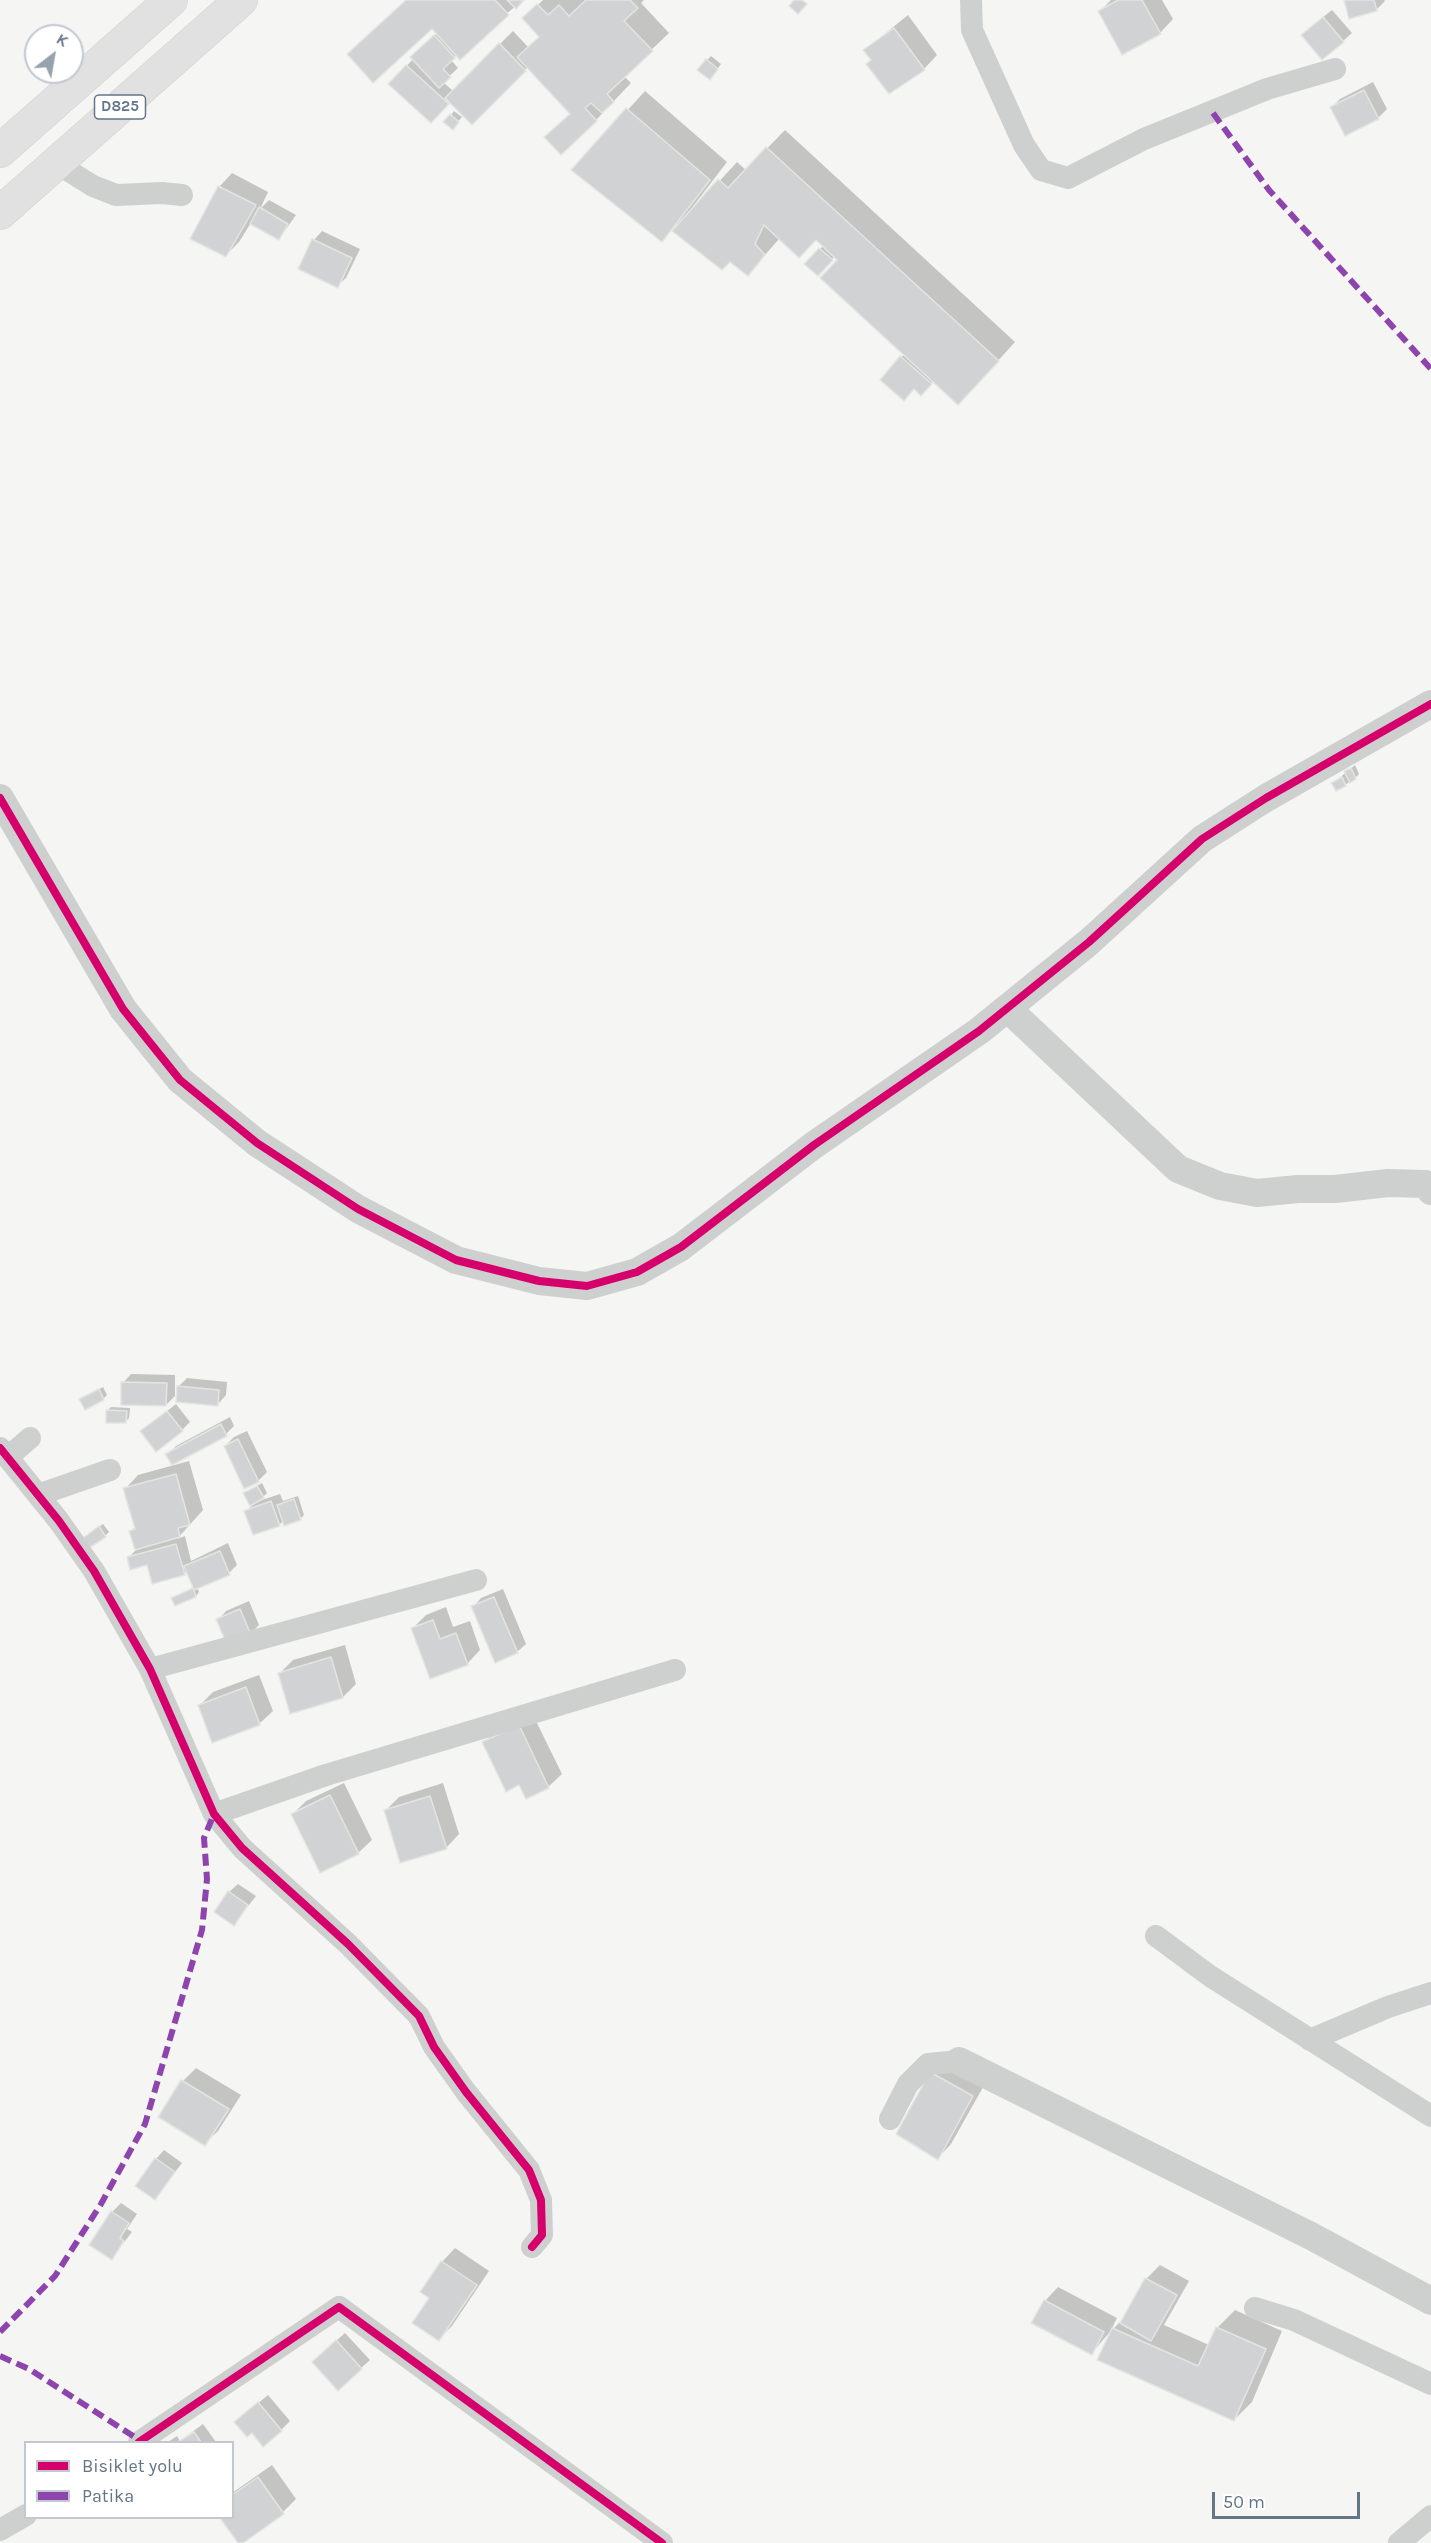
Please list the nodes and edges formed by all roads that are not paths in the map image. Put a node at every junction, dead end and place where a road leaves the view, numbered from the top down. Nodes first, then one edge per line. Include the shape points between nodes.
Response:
1 (171, 0) edge
2 (241, 0) edge
3 (971, 0) edge
4 (1335, 69) dead end
5 (0, 151) edge
6 (56, 163) junction
7 (182, 195) dead end
8 (0, 213) edge
9 (1431, 704) edge
10 (0, 798) edge
11 (1007, 1008) junction
12 (1431, 1191) edge
13 (30, 1438) dead end
14 (4, 1452) edge
15 (110, 1470) dead end
16 (38, 1495) junction
17 (476, 1580) dead end
18 (150, 1668) junction
19 (675, 1670) dead end
20 (214, 1814) junction
21 (1156, 1936) dead end
22 (1431, 1993) edge
23 (1310, 2040) junction
24 (959, 2061) joint
25 (1431, 2116) edge
26 (890, 2119) dead end
27 (532, 2247) dead end
28 (1431, 2301) edge
29 (1255, 2308) dead end
30 (1431, 2384) edge
31 (140, 2441) edge
32 (24, 2516) edge
33 (1431, 2516) edge
34 (0, 2530) edge
35 (662, 2543) edge
36 (1399, 2543) edge

1 - 5 highway, D825
2 - 6 highway, D825
3 - 4 street via 972,30 1024,145 1041,170 1068,178 1144,139 1267,89
6 - 7 street via 116,195
6 - 8 highway, D825
9 - 11 street via 1202,838 1089,942
10 - 11 street via 123,1009 180,1080 257,1143 357,1209 456,1260 539,1281 588,1286 637,1272 681,1247 814,1145
11 - 12 street via 1178,1169 1220,1186 1257,1193 1388,1183 1425,1184
13 - 14 street
14 - 16 street
15 - 16 street
16 - 18 street via 94,1571
17 - 18 street
18 - 20 street
19 - 20 street via 326,1775
20 - 27 street via 243,1848 382,1976 419,2016 434,2047 466,2092 529,2170 541,2200 542,2235
21 - 23 street via 1210,1977
22 - 23 street
23 - 25 street
24 - 26 street via 928,2064 908,2084
24 - 28 street via 1311,2236
29 - 30 street via 1294,2320
31 - 35 street via 339,2307
32 - 34 street
33 - 36 street

